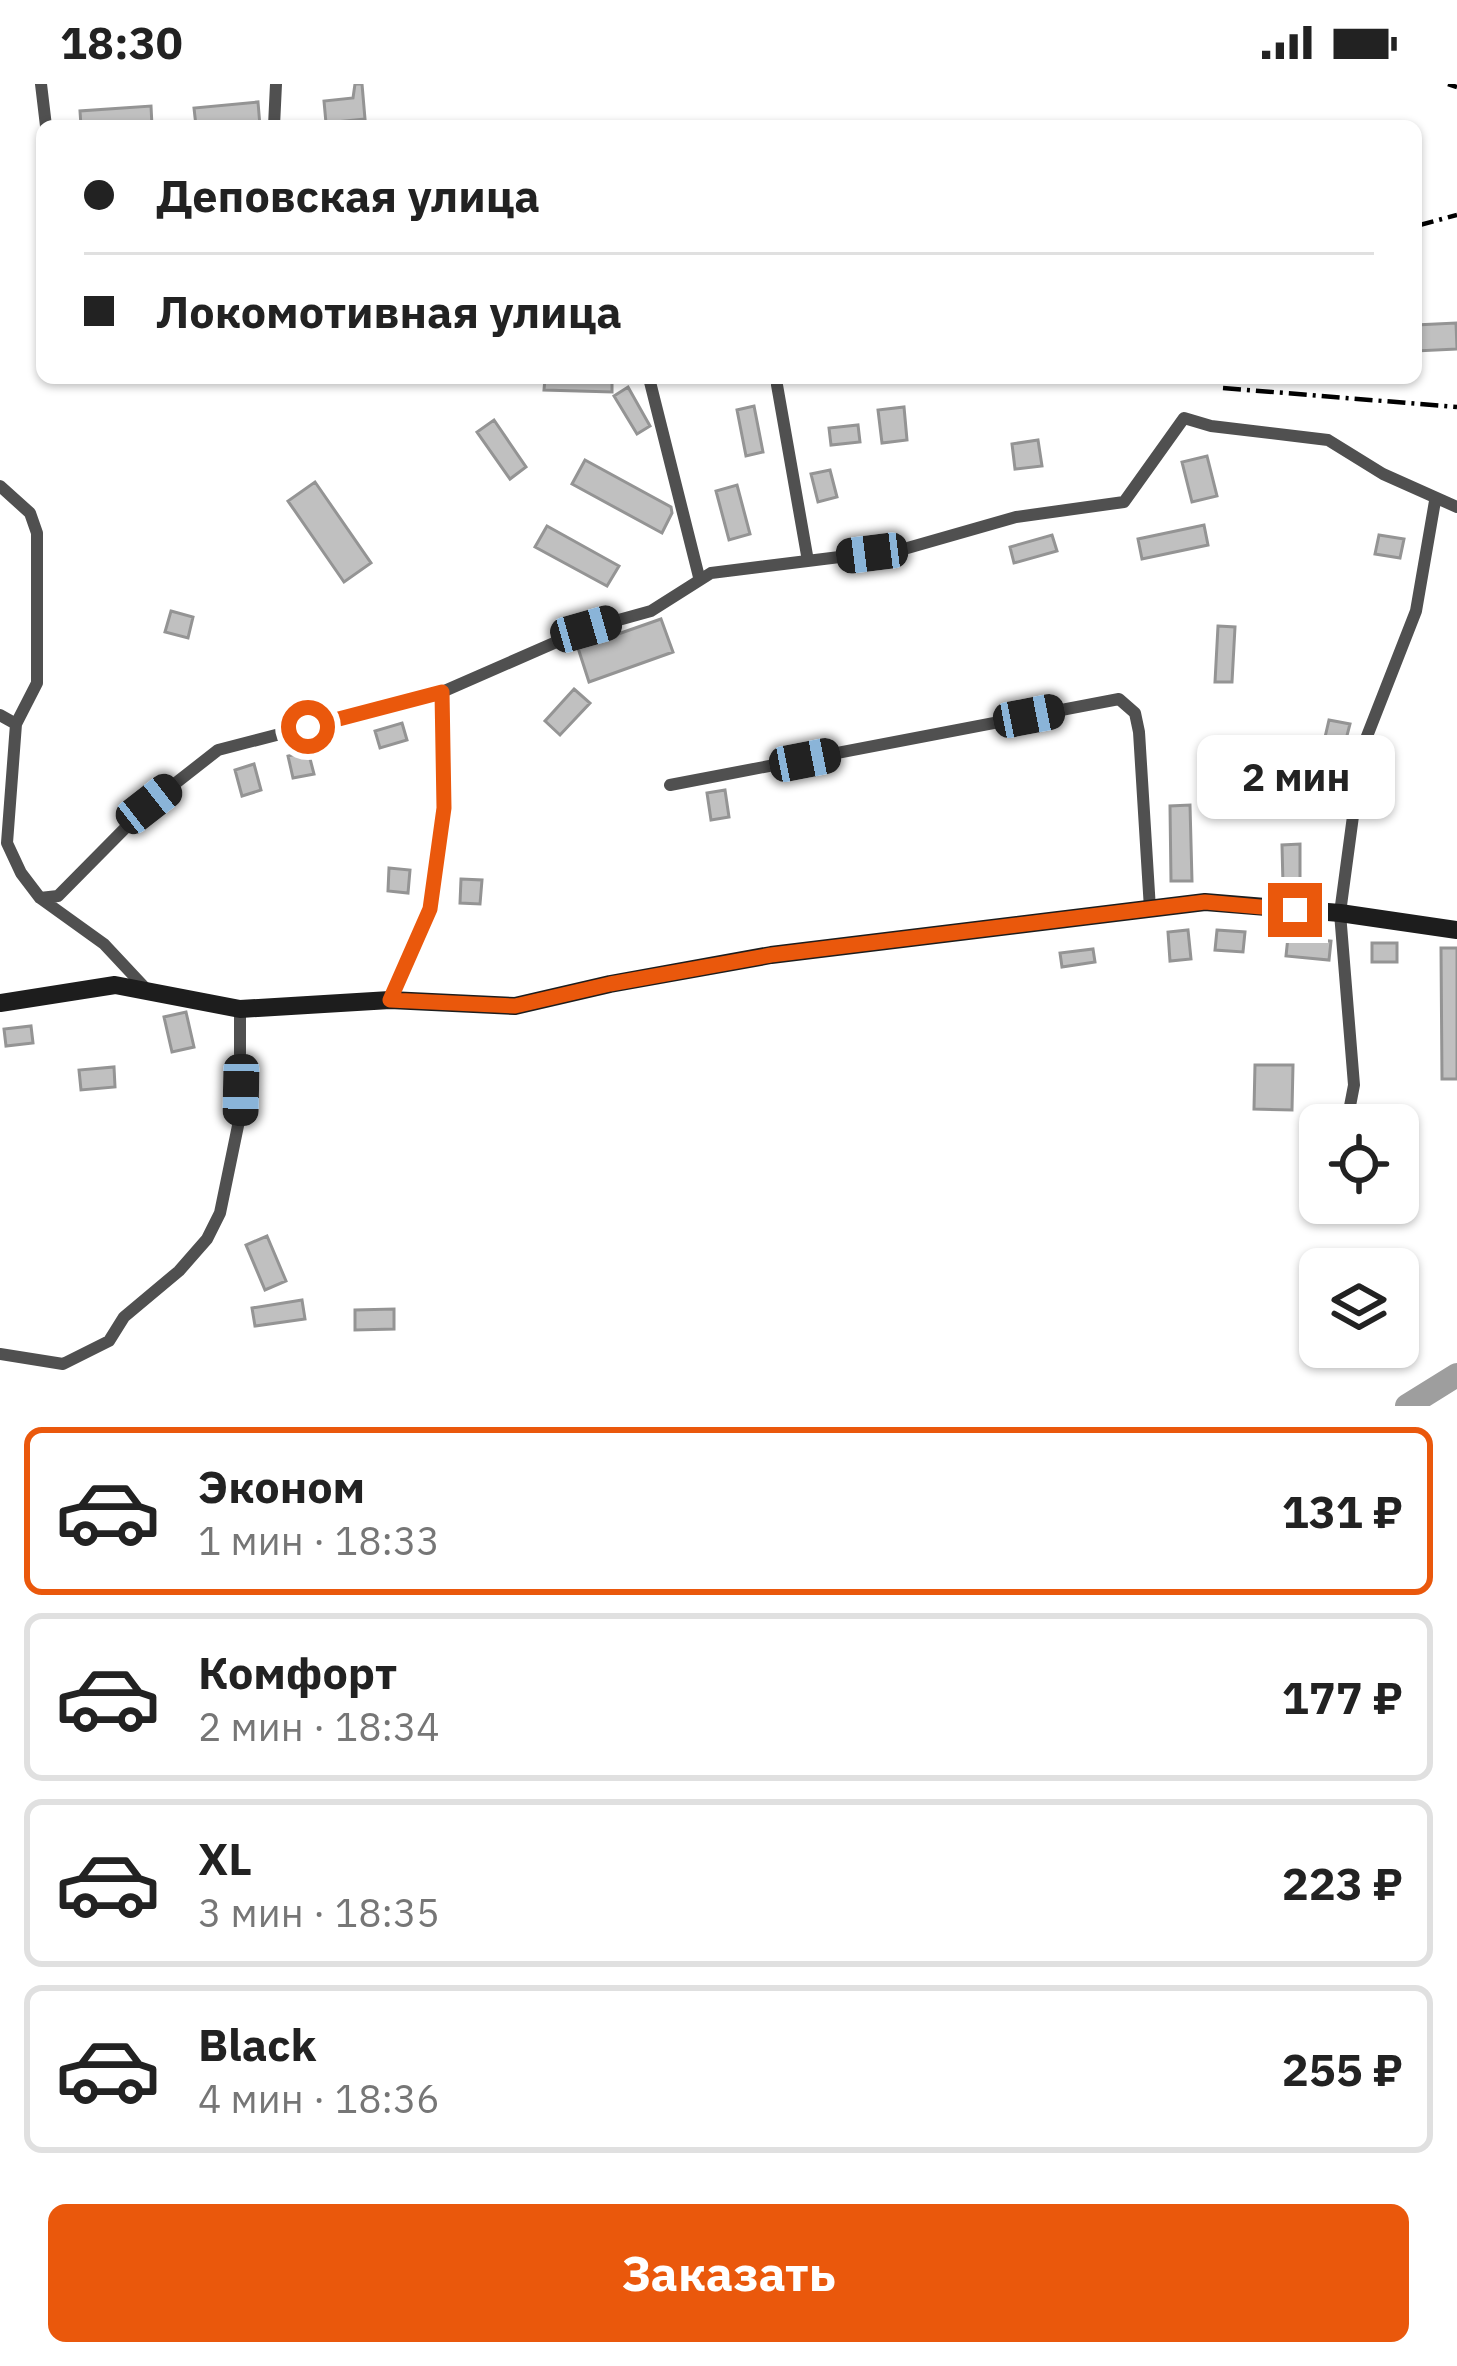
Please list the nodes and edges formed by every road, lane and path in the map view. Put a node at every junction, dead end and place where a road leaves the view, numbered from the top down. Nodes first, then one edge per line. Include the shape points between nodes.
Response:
1 (41, 84) edge
2 (276, 84) edge
3 (45, 120) edge
4 (274, 120) edge
5 (651, 384) edge
6 (777, 385) dead end
7 (0, 486) edge
8 (1435, 500) junction
9 (1457, 507) edge
10 (808, 561) junction
11 (699, 577) junction
12 (442, 692) junction
13 (0, 715) edge
14 (16, 724) junction
15 (670, 785) dead end
16 (40, 898) junction
17 (1150, 909) junction
18 (1340, 914) junction
19 (1457, 930) edge
20 (148, 991) junction
21 (390, 1000) junction
22 (0, 1003) edge
23 (240, 1010) junction
24 (1351, 1104) edge
25 (0, 1354) edge

1 - 3 street
2 - 4 street
5 - 11 street
6 - 10 street
7 - 14 street via 30,514 37,533 37,683
8 - 9 street
8 - 10 street via 1328,440 1184,418 1124,502
8 - 18 street via 1416,611 1362,749
10 - 11 street
11 - 12 street via 651,610 586,629
12 - 16 street via 218,750 149,804 58,896
12 - 21 street via 444,808 430,909
13 - 14 street
14 - 16 street via 7,843
15 - 17 street via 1118,699 1135,713 1139,733
16 - 20 street via 104,944
17 - 18 street via 1205,902
17 - 21 street via 771,955 515,1006
18 - 19 street
18 - 24 street
20 - 22 street via 115,985
20 - 23 street
21 - 23 street
23 - 25 street via 240,1117 207,1239 124,1317 109,1342 63,1364

